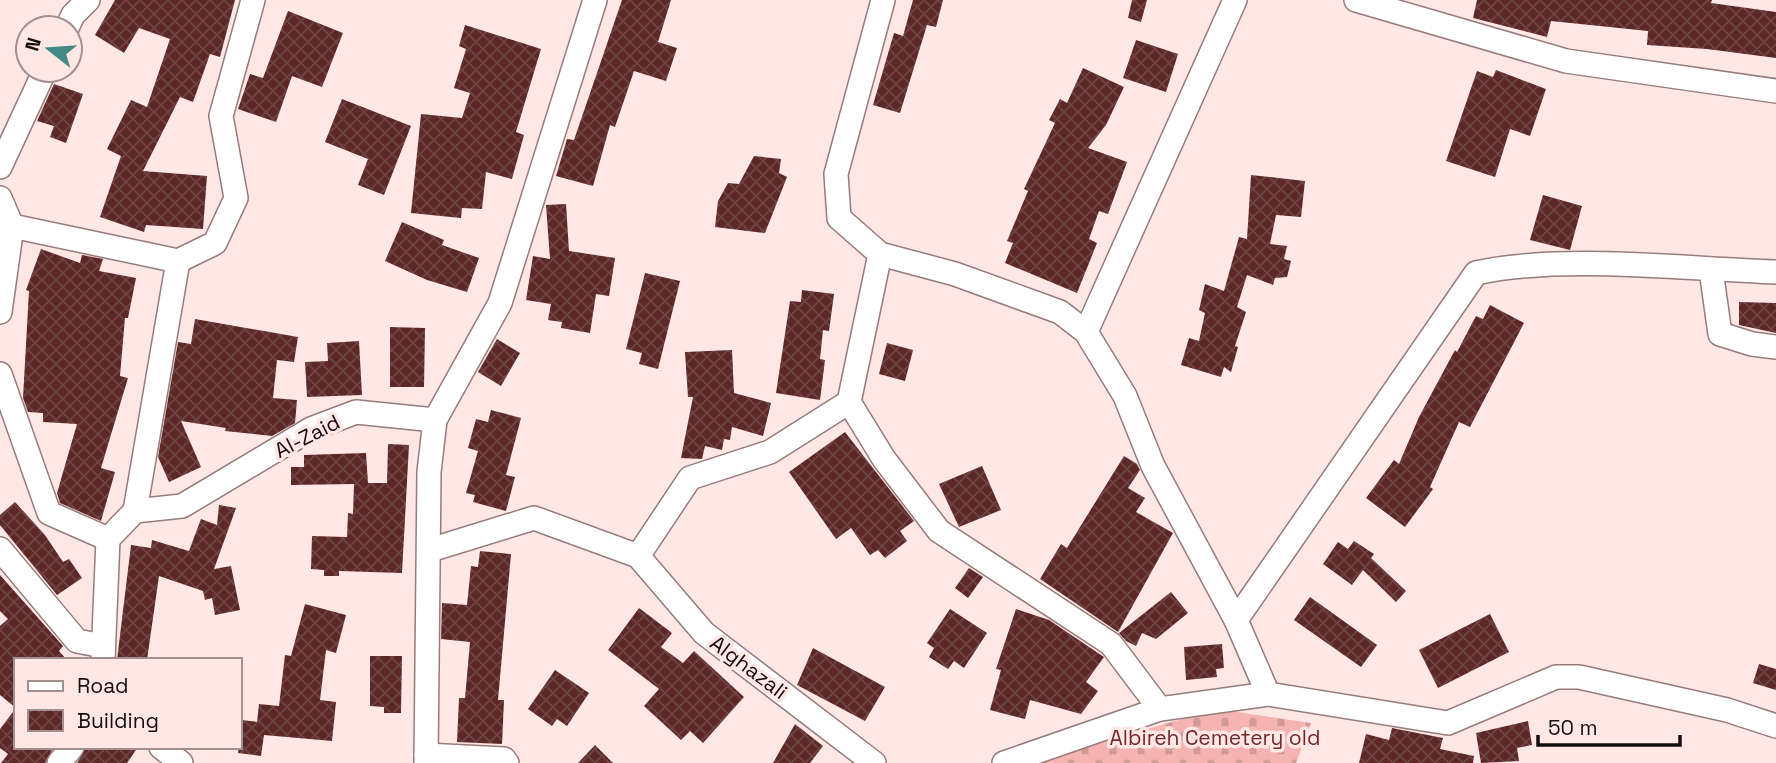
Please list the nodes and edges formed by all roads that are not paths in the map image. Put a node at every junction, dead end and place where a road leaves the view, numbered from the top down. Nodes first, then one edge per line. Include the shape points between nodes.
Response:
1 (88, 0) edge
2 (253, 0) edge
3 (596, 0) edge
4 (883, 0) edge
5 (1235, 0) edge
6 (1356, 0) edge
7 (74, 14) edge
8 (39, 84) edge
9 (1776, 91) edge
10 (0, 167) edge
11 (0, 198) edge
12 (12, 226) junction
13 (880, 254) junction
14 (178, 261) junction
15 (1712, 270) junction
16 (1776, 272) edge
17 (0, 312) edge
18 (1086, 332) junction
19 (1776, 347) edge
20 (0, 374) edge
21 (849, 402) junction
22 (435, 420) junction
23 (135, 511) junction
24 (108, 539) junction
25 (0, 549) edge
26 (430, 550) junction
27 (638, 556) junction
28 (1236, 620) junction
29 (103, 653) edge
30 (1268, 694) junction
31 (1160, 709) junction
32 (1776, 726) edge
33 (70, 749) edge
34 (164, 749) edge
35 (426, 759) edge
36 (59, 763) edge
37 (181, 763) edge
38 (507, 763) edge
39 (874, 763) edge
40 (1004, 763) edge

1 - 7 street
2 - 14 street via 221,116 236,198 215,243
3 - 22 street via 500,303
4 - 13 street via 835,174 839,218
5 - 18 street
6 - 9 street via 1566,61
8 - 10 street
11 - 12 street
12 - 14 street
12 - 17 street
13 - 18 street via 955,274 1060,313
13 - 21 street
14 - 23 street
15 - 16 street
15 - 19 street via 1720,334
15 - 28 street via 1508,266 1476,273
18 - 28 street via 1125,396 1153,466
20 - 24 street via 49,513
21 - 27 street via 770,452 690,478
21 - 31 street via 884,459 939,531 1111,643
22 - 23 street, Al-Zaid via 356,412 311,429 182,506
22 - 26 street via 429,472
23 - 24 street
24 - 29 street
25 - 29 street via 77,641
26 - 27 street via 534,518
26 - 35 street
27 - 39 street, Alghazali via 704,633
28 - 30 street
30 - 31 street
30 - 32 street via 1448,723 1556,677 1580,677 1727,710
31 - 40 street
33 - 36 street
34 - 37 street
35 - 38 street via 504,759

